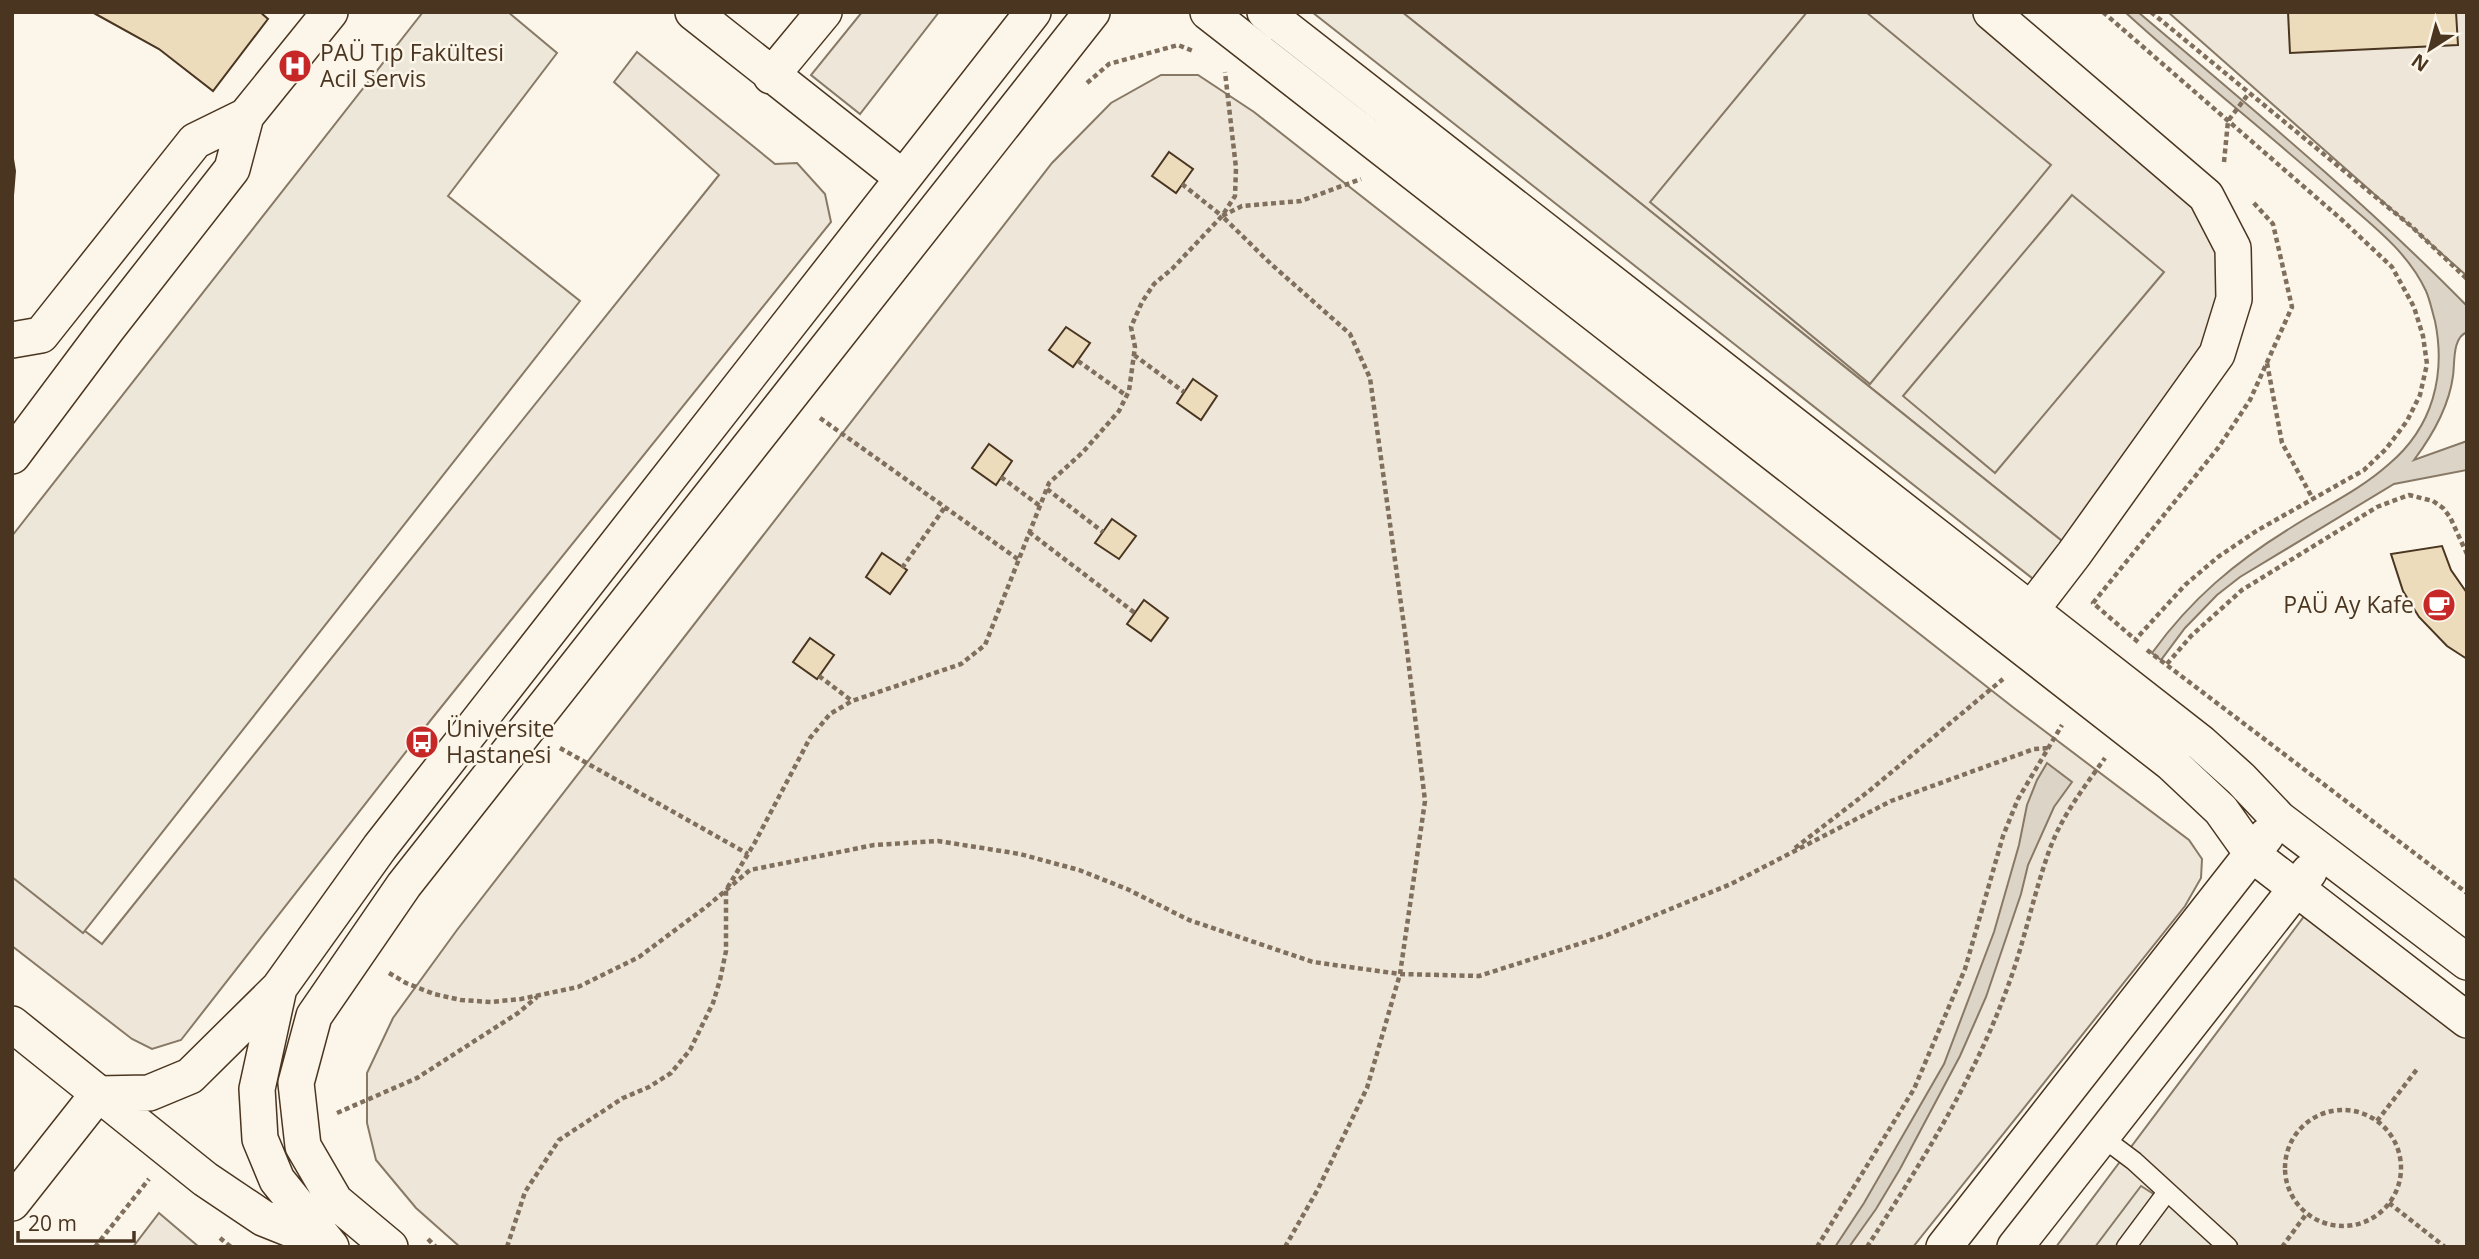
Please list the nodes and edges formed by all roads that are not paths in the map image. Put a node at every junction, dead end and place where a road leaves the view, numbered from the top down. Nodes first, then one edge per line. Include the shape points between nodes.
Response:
1 (330, 12) edge
2 (693, 12) edge
3 (824, 12) edge
4 (1033, 12) edge
5 (1092, 12) edge
6 (1208, 12) edge
7 (1265, 12) edge
8 (1992, 12) edge
9 (771, 76) junction
10 (246, 116) junction
11 (903, 178) junction
12 (12, 340) edge
13 (12, 456) edge
14 (2031, 610) junction
15 (2279, 819) junction
16 (2323, 853) junction
17 (2253, 855) junction
18 (2295, 889) junction
19 (2467, 962) edge
20 (279, 988) junction
21 (2467, 1020) edge
22 (12, 1024) edge
23 (98, 1094) junction
24 (2102, 1137) junction
25 (2167, 1192) junction
26 (12, 1203) edge
27 (328, 1245) edge
28 (390, 1247) edge
29 (1944, 1247) edge
30 (2015, 1247) edge
31 (2126, 1247) edge
32 (2228, 1247) edge

1 - 10 street
2 - 9 street
3 - 9 street
4 - 11 street
5 - 28 street via 404,886 314,1016 296,1083 303,1146 335,1201
6 - 17 street via 2171,763 2221,810
7 - 14 street
8 - 14 street via 2206,197 2233,247 2234,299 2217,354
9 - 11 street
10 - 12 street via 195,141 41,335
10 - 13 street via 232,169
11 - 20 street via 380,847
14 - 15 street via 2201,743
15 - 16 street
15 - 17 street
16 - 18 street
16 - 19 street
17 - 18 street
17 - 29 street
18 - 21 street
18 - 24 street
20 - 23 street via 190,1076 149,1093
20 - 27 street via 257,1089 260,1139 276,1180
22 - 23 street
23 - 26 street
23 - 27 street via 205,1179 263,1218
24 - 25 lane
24 - 30 street
25 - 31 lane
25 - 32 lane

